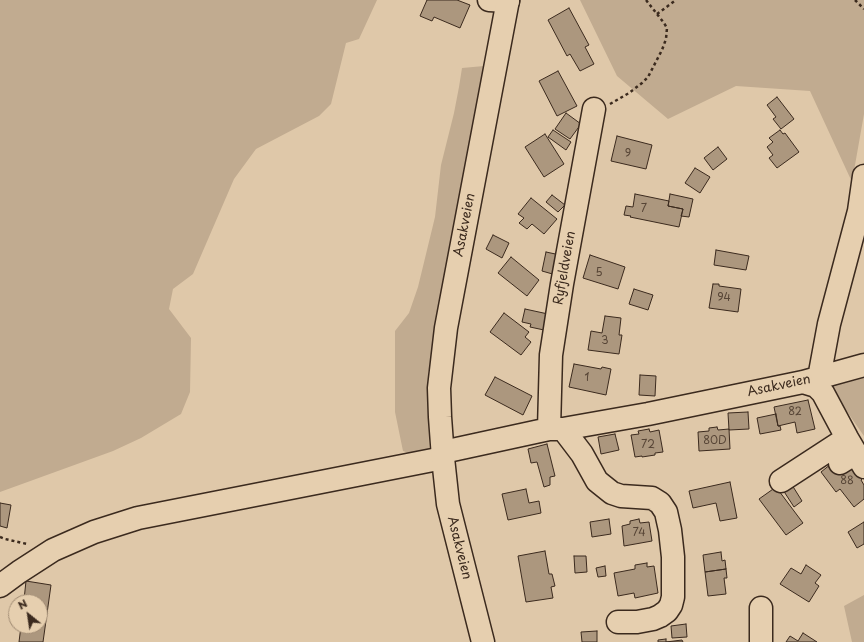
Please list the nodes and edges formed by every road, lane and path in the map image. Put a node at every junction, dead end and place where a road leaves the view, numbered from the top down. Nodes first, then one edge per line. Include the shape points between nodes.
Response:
1 (502, 0) edge
2 (646, 0) edge
3 (676, 0) edge
4 (855, 0) edge
5 (864, 9) edge
6 (657, 14) junction
7 (594, 108) joint
8 (864, 176) edge
9 (862, 204) edge
10 (864, 365) edge
11 (811, 380) junction
12 (556, 429) junction
13 (443, 455) junction
14 (852, 455) edge
15 (781, 481) dead end
16 (0, 586) edge
17 (761, 608) dead end
18 (618, 622) dead end
19 (484, 642) edge
20 (761, 642) edge

1 - 13 street, Asakveien via 446,328 439,388
2 - 6 path
3 - 6 path
4 - 5 path
6 - 7 path via 666,28 666,39 648,77 623,97
7 - 12 street, Ryfjeldveien via 551,355
8 - 9 street, Asakveien
9 - 11 street, Asakveien
10 - 11 street
11 - 12 street, Asakveien via 648,414
11 - 14 street via 823,393
12 - 13 street, Asakveien
12 - 18 street via 582,454 597,481 612,493 652,498 660,503 666,512 673,557 671,605 667,611 653,620
13 - 16 street via 138,518 94,532 53,550
13 - 19 street, Asakveien via 448,504
14 - 15 street
17 - 20 street

